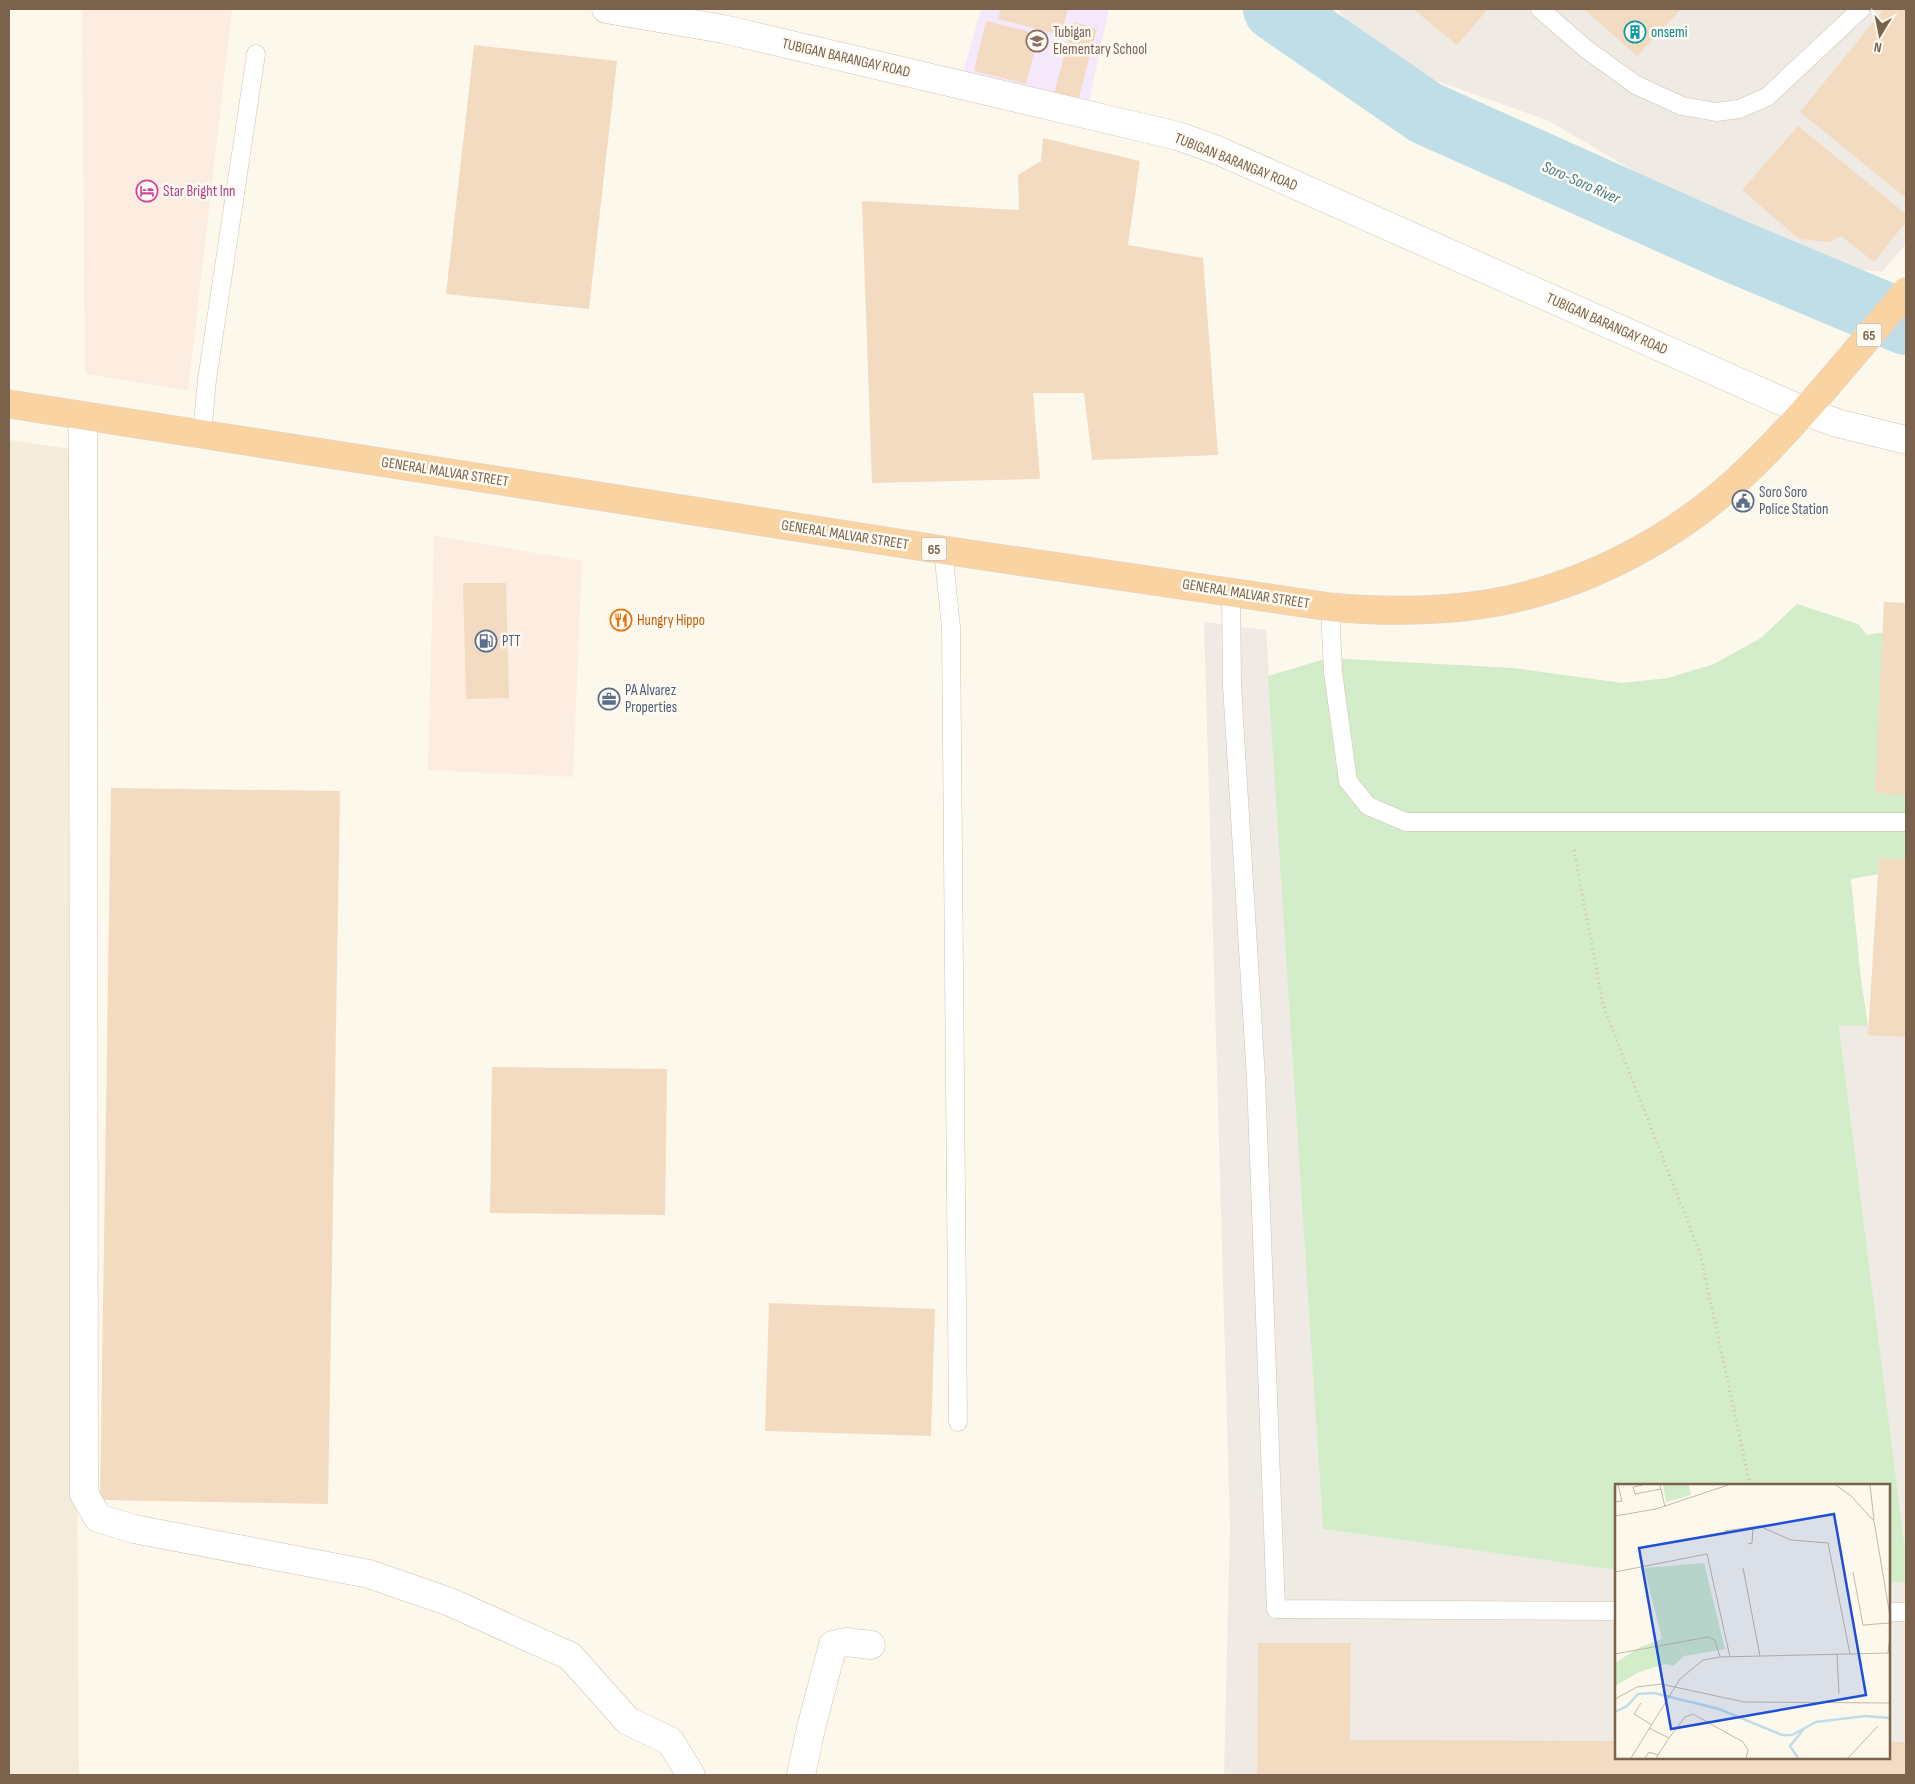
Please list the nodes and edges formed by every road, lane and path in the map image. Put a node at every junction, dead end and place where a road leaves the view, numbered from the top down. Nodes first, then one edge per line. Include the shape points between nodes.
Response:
1 (606, 9) edge
2 (1540, 9) edge
3 (1861, 9) edge
4 (256, 54) dead end
5 (1906, 292) edge
6 (9, 404) edge
7 (1804, 411) junction
8 (83, 416) junction
9 (202, 434) junction
10 (1906, 440) edge
11 (944, 550) junction
12 (1231, 591) junction
13 (1330, 607) junction
14 (1569, 822) junction
15 (1906, 822) edge
16 (958, 1422) dead end
17 (1750, 1484) edge
18 (1615, 1611) edge
19 (1890, 1612) edge
20 (1906, 1612) edge
21 (871, 1646) dead end
22 (690, 1775) edge
23 (801, 1775) edge

1 - 7 street, TUBIGAN BARANGAY ROAD via 723,29 1178,136 1217,150
2 - 3 lane via 1586,49 1636,85 1682,106 1716,112 1739,109 1767,97
4 - 9 lane via 207,380
5 - 7 highway, 65
6 - 8 highway, GENERAL MALVAR STREET / 65
7 - 10 street, TUBIGAN BARANGAY ROAD via 1837,423
7 - 13 highway, GENERAL MALVAR STREET / 65 via 1752,466 1693,516 1632,553 1562,584 1494,602 1460,607 1391,610
8 - 9 highway, GENERAL MALVAR STREET / 65
8 - 22 street via 84,1494 98,1518 134,1529 369,1574 450,1602 570,1656 628,1721 670,1741
9 - 11 highway, GENERAL MALVAR STREET / 65
11 - 12 highway, GENERAL MALVAR STREET / 65
11 - 16 lane via 951,627
12 - 13 highway, GENERAL MALVAR STREET / 65
12 - 18 lane via 1232,685 1256,1079 1276,1609
13 - 14 lane via 1333,672 1348,781 1368,806 1406,822
14 - 15 lane
14 - 17 path via 1603,1005 1700,1253
19 - 20 lane
21 - 23 street via 846,1642 833,1645

